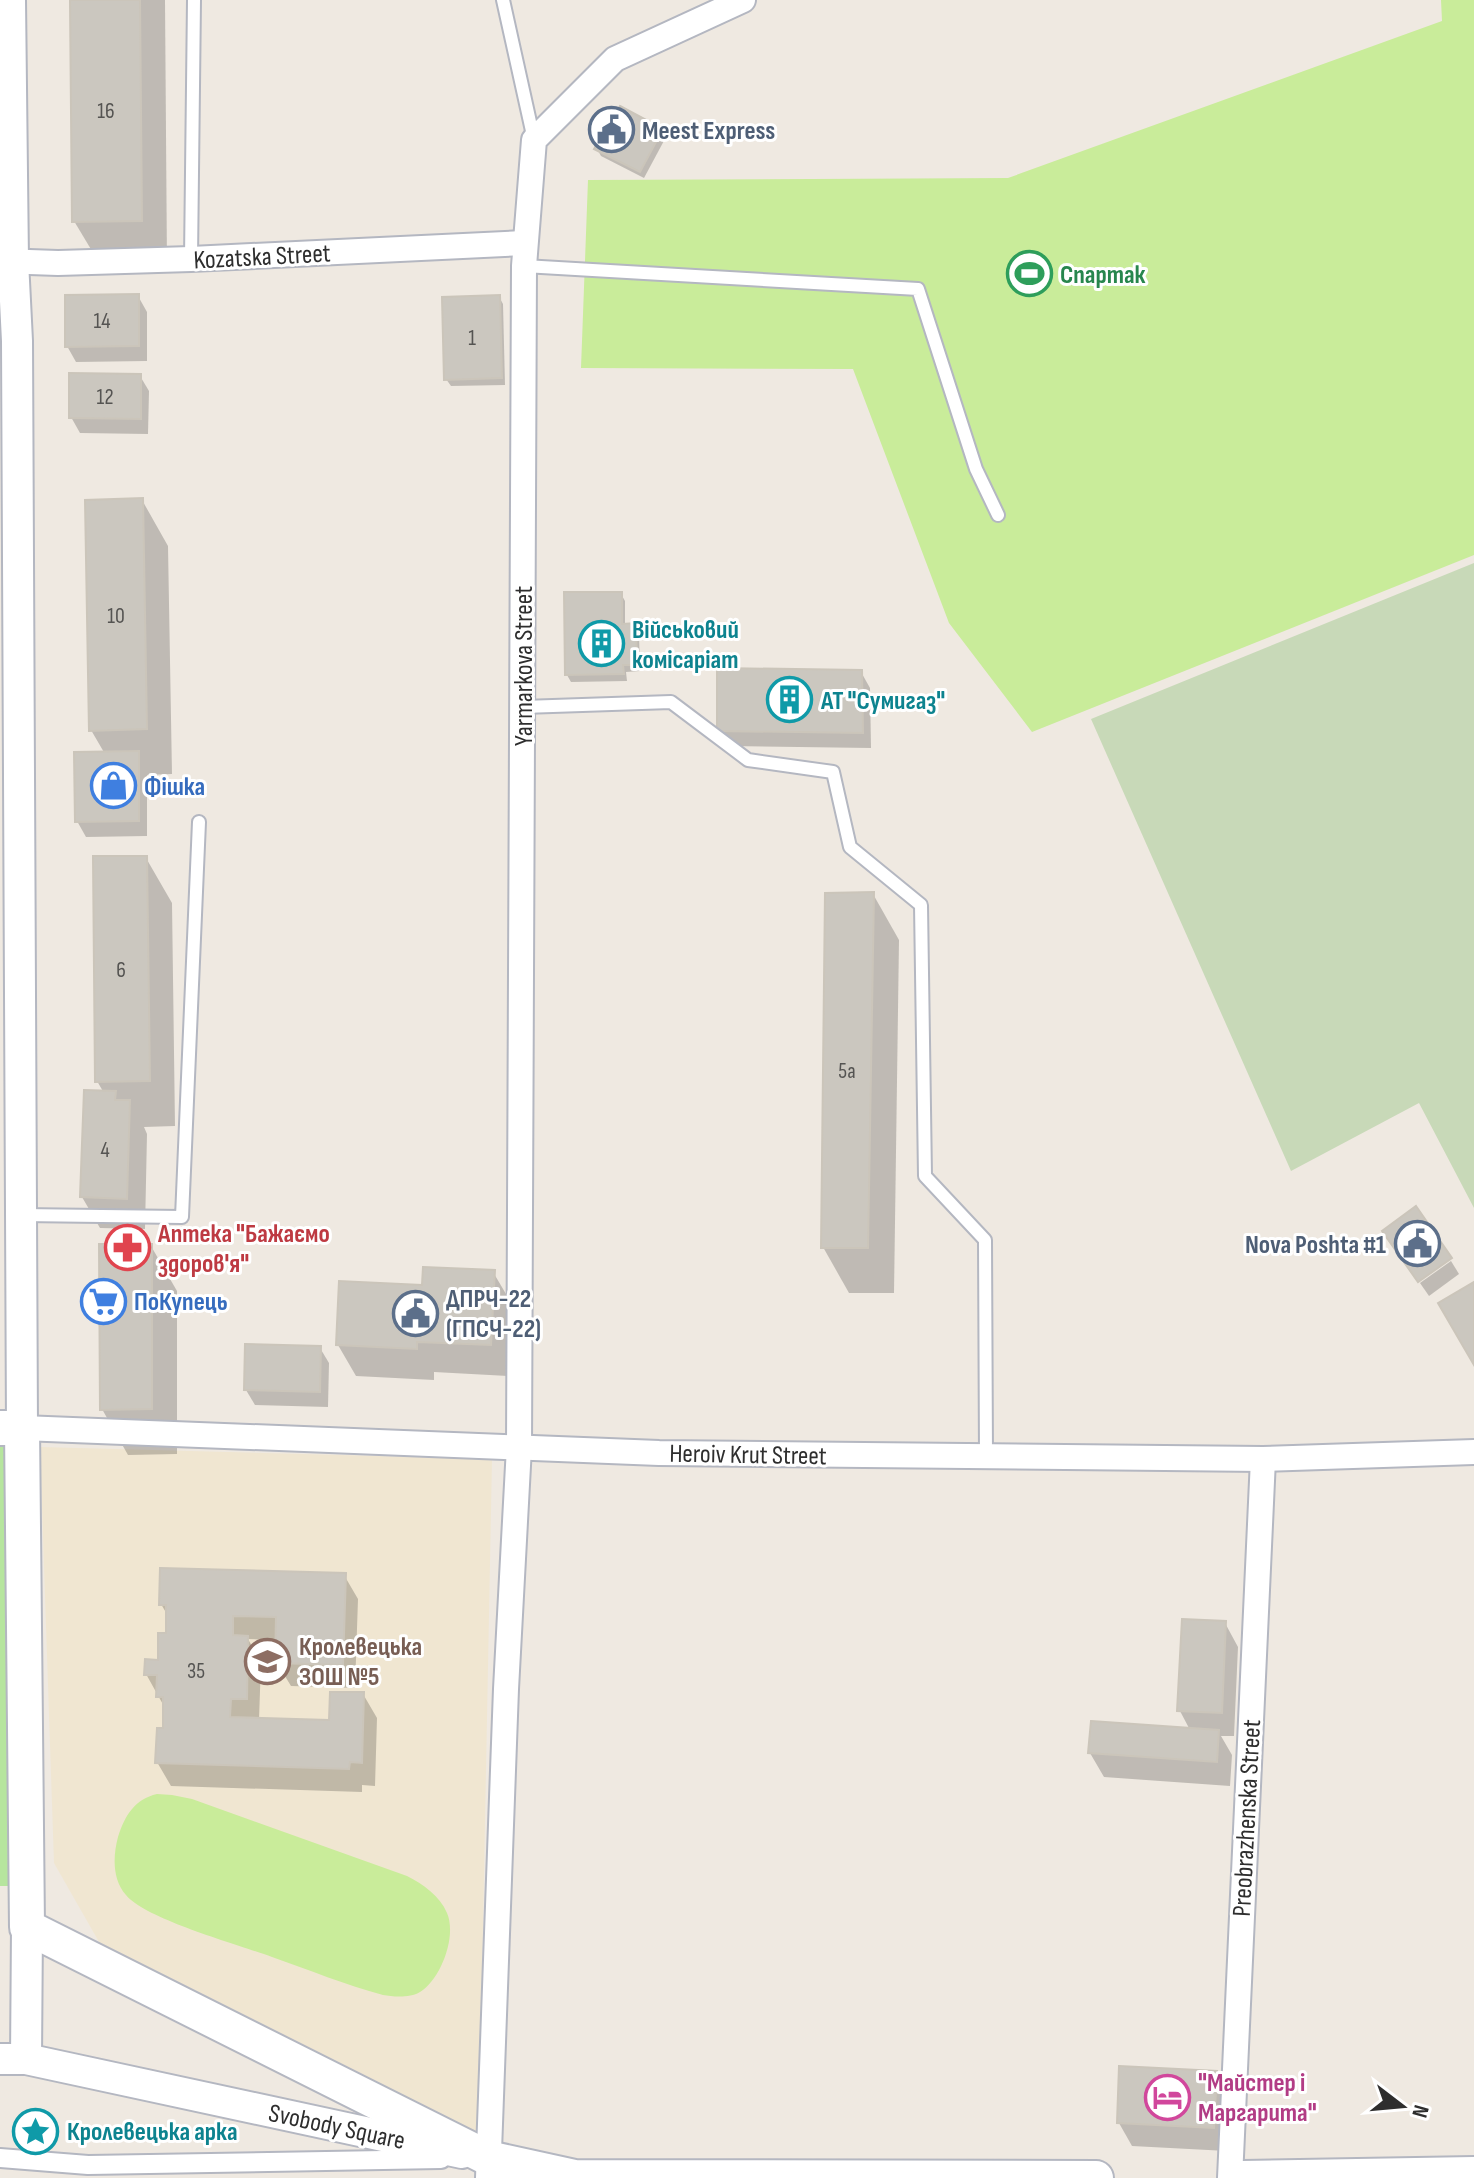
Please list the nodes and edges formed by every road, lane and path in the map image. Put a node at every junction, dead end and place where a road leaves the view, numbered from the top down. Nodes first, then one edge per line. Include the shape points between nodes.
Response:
1 (10, 0) edge
2 (194, 0) edge
3 (503, 0) edge
4 (743, 0) edge
5 (534, 140) junction
6 (524, 255) junction
7 (191, 259) junction
8 (7, 261) edge
9 (998, 515) dead end
10 (523, 707) junction
11 (199, 822) dead end
12 (21, 1215) junction
13 (11, 1428) edge
14 (519, 1447) junction
15 (1474, 1452) edge
16 (986, 1456) junction
17 (1263, 1459) junction
18 (27, 1927) junction
19 (13, 2059) edge
20 (0, 2158) edge
21 (488, 2168) edge
22 (1474, 2174) edge
23 (1096, 2178) edge
24 (1230, 2178) edge
25 (1243, 2178) edge

1 - 8 street
2 - 7 lane
3 - 5 lane
4 - 5 street via 615,59
5 - 6 street, Yarmarkova Street
6 - 7 street, Kozatska Street
6 - 9 lane via 918,289 976,469
6 - 10 street, Yarmarkova Street
7 - 8 street, Kozatska Street
8 - 12 street via 17,341
10 - 14 street, Yarmarkova Street
10 - 16 lane via 671,702 748,760 833,772 850,847 921,905 925,1176 985,1240
11 - 12 lane via 182,1217
12 - 13 street
13 - 14 street, Heroiv Krut Street
13 - 18 main road
14 - 16 street, Heroiv Krut Street
14 - 21 street, Yarmarkova Street
15 - 17 street, Heroiv Krut Street
16 - 17 street, Heroiv Krut Street
17 - 24 street, Preobrazhenska Street
18 - 19 street, Svobody Square
18 - 21 main road
19 - 21 street, Svobody Square
20 - 21 street via 88,2165
21 - 23 main road via 575,2177
22 - 25 main road

